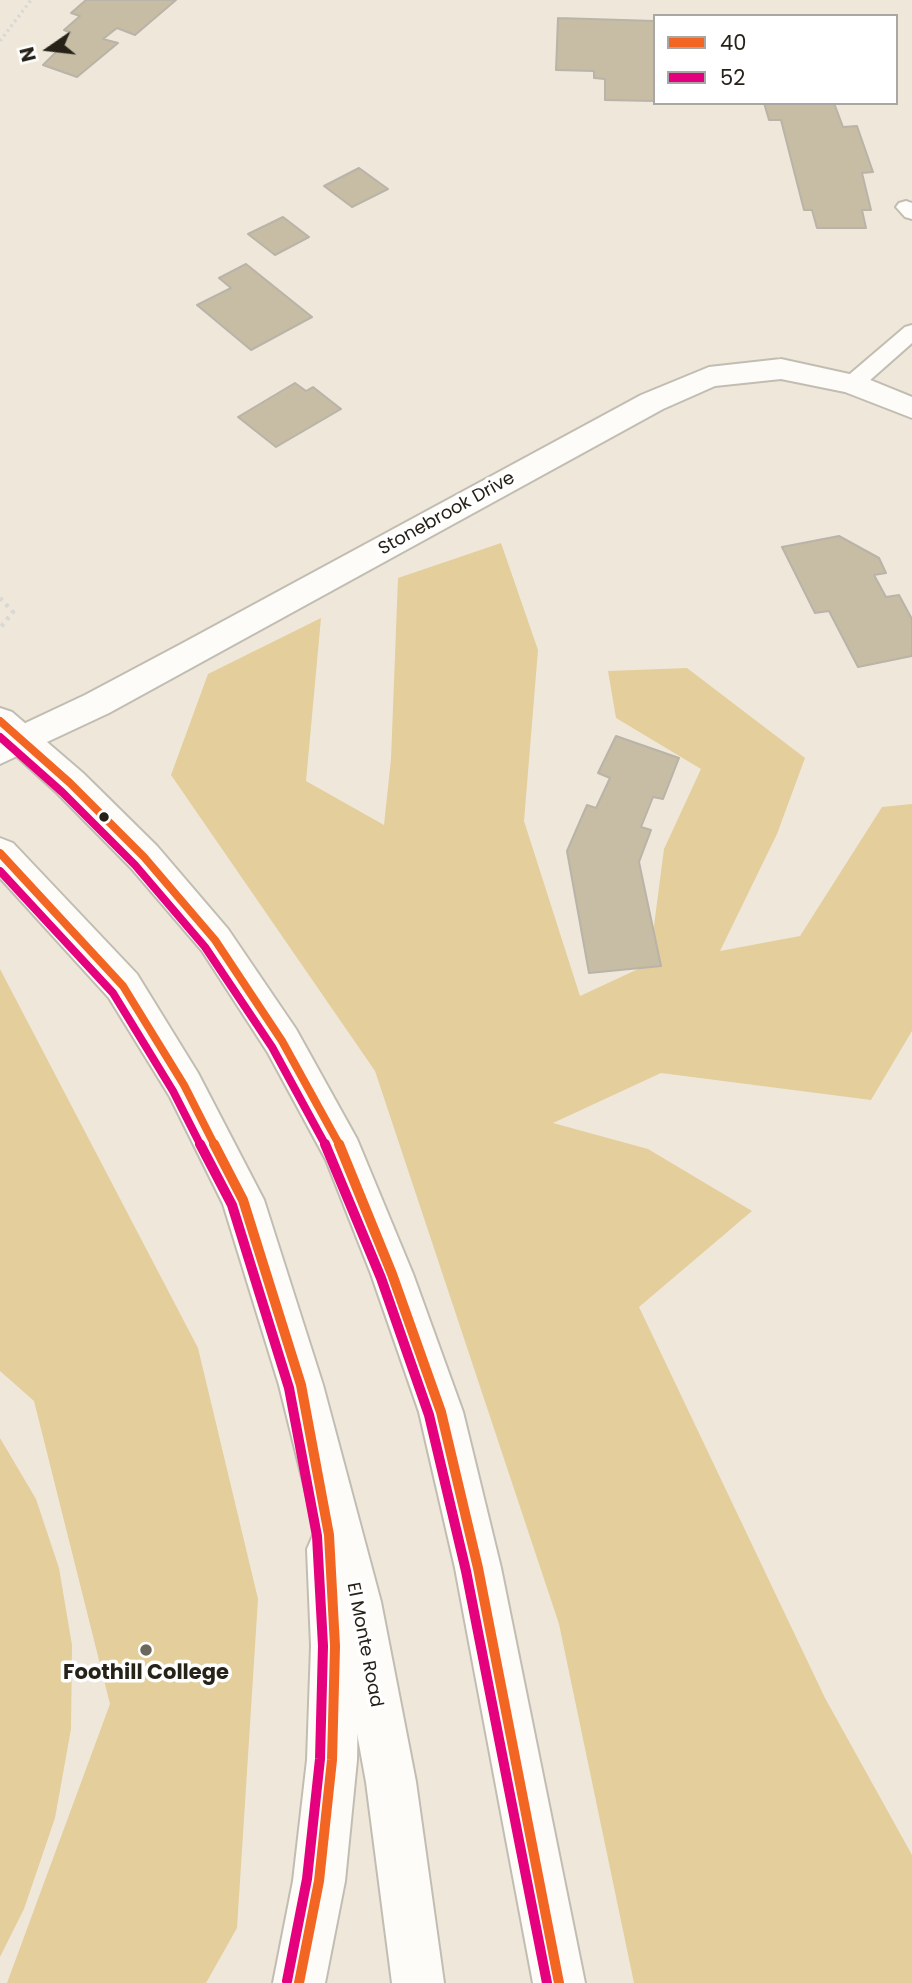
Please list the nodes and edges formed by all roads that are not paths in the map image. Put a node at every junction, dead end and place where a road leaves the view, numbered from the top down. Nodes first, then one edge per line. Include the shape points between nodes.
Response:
1 (912, 332) edge
2 (852, 384) junction
3 (912, 408) edge
4 (7, 736) edge
5 (0, 853) edge
6 (301, 1385) junction
7 (299, 1983) edge
8 (418, 1983) edge
9 (559, 1983) edge

1 - 2 lane
2 - 3 street, Stonebrook Drive
2 - 4 street, Stonebrook Drive via 781,369 709,377 663,397 97,704
4 - 9 street via 144,857 215,940 282,1041 343,1152 441,1412 478,1568
5 - 6 street, El Monte Road via 123,986 184,1084 243,1200
6 - 7 street via 329,1535 335,1646 332,1760 322,1854
6 - 8 street, El Monte Road via 357,1602 391,1782

